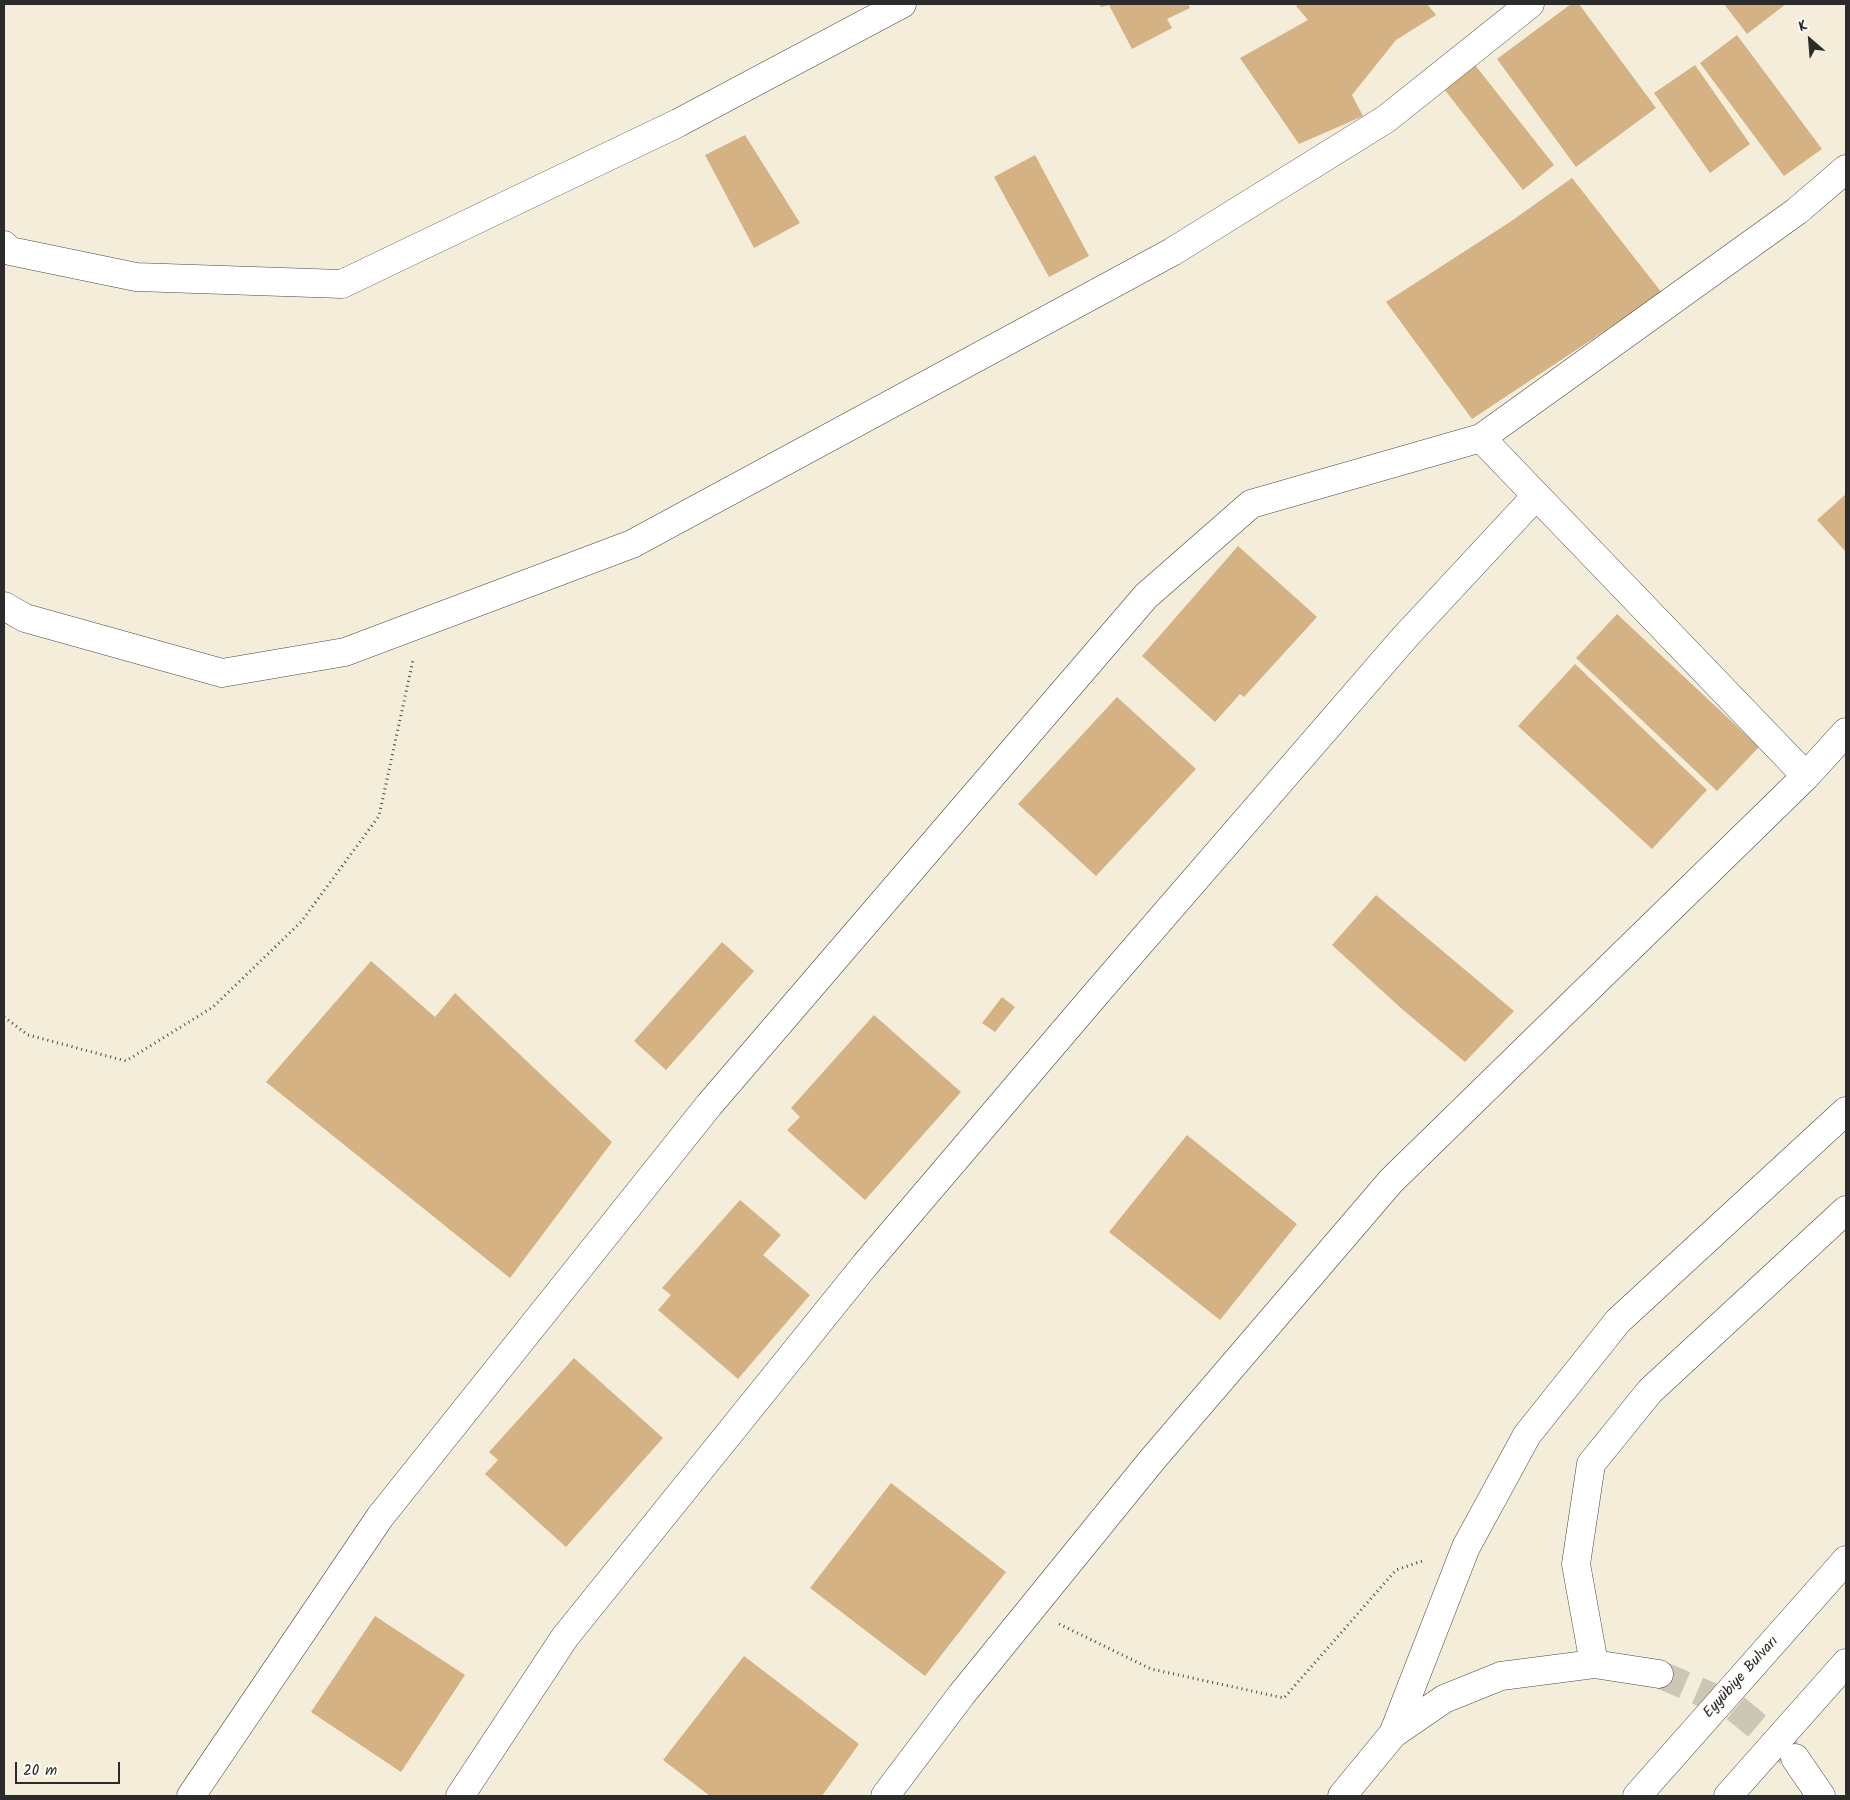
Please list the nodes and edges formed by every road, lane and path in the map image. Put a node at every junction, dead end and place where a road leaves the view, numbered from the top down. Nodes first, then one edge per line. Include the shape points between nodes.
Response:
1 (902, 4) edge
2 (1530, 4) edge
3 (1846, 169) edge
4 (4, 245) edge
5 (1481, 438) junction
6 (1536, 496) junction
7 (4, 606) edge
8 (421, 624) junction
9 (1846, 732) edge
10 (1806, 776) junction
11 (4, 1017) edge
12 (1846, 1112) edge
13 (1846, 1210) edge
14 (1466, 1547) junction
15 (1846, 1560) edge
16 (1030, 1610) junction
17 (1594, 1664) junction
18 (1846, 1664) edge
19 (1659, 1674) tunnel mouth
20 (1393, 1734) junction
21 (1795, 1758) tunnel mouth
22 (190, 1796) edge
23 (460, 1796) edge
24 (885, 1796) edge
25 (1342, 1796) edge
26 (1637, 1796) edge
27 (1728, 1796) edge
28 (1821, 1796) edge

1 - 4 main road via 678,123 342,284 136,277 10,251
2 - 8 main road via 1386,119 1172,252 632,544
3 - 5 main road via 1797,211
5 - 6 main road
5 - 22 main road via 1251,504 1146,596 709,1105 380,1516
6 - 10 main road
6 - 23 main road via 1392,652 865,1265 565,1637
7 - 8 main road via 26,618 222,673 345,652
8 - 11 path via 379,816 301,922 213,1007 126,1061 28,1035
9 - 10 main road
10 - 16 main road via 1391,1181 1152,1460
12 - 14 main road via 1618,1321 1527,1435
13 - 17 main road via 1650,1391 1591,1464 1576,1564
14 - 16 path via 1396,1570 1284,1698 1151,1670
14 - 20 main road
15 - 26 main road, Eyyübiye Bulvarı
16 - 24 main road
17 - 19 main road
17 - 20 main road via 1501,1676 1444,1700
18 - 27 main road
20 - 25 main road
21 - 28 main road

